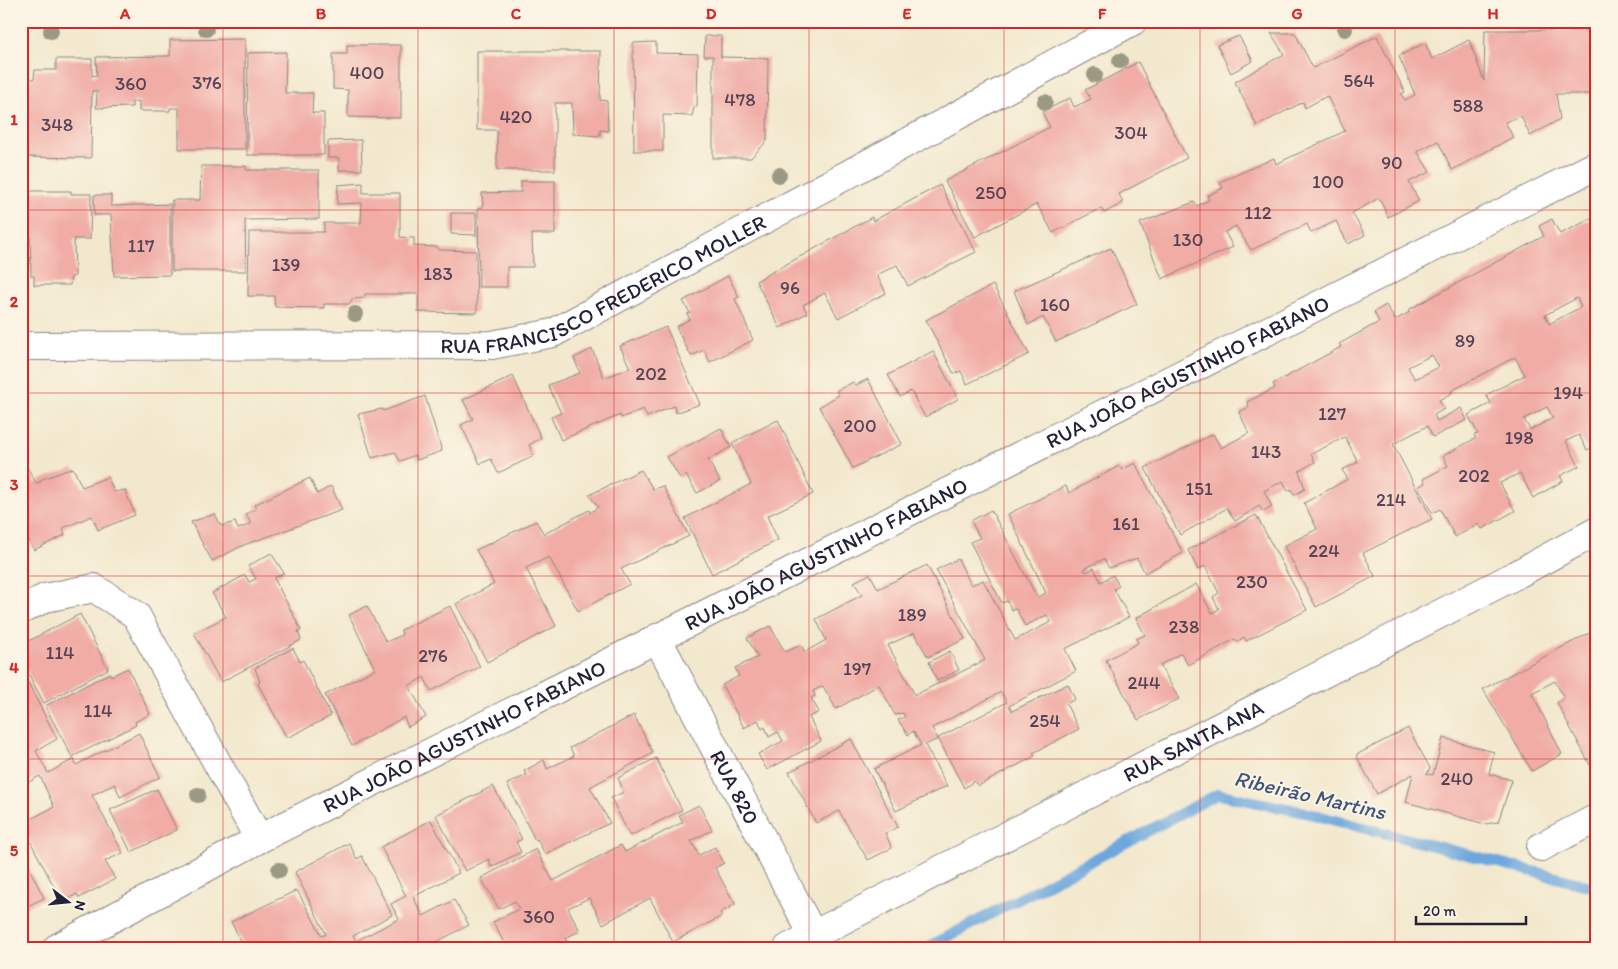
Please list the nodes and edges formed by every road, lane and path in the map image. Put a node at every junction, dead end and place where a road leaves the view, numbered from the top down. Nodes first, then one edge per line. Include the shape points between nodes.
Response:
1 (1134, 21) edge
2 (1597, 165) edge
3 (21, 346) edge
4 (1597, 531) edge
5 (21, 610) edge
6 (657, 638) junction
7 (1597, 818) edge
8 (259, 839) junction
9 (1541, 847) dead end
10 (813, 935) junction
11 (57, 948) edge
12 (788, 948) edge

1 - 3 street, RUA FRANCISCO FREDERICO MOLLER via 553,333 492,345
2 - 6 street, RUA JOÃO AGUSTINHO FABIANO
4 - 10 street, RUA SANTA ANA
5 - 8 street via 45,598 94,588 136,615
6 - 8 street, RUA JOÃO AGUSTINHO FABIANO
6 - 10 street, RUA 820
7 - 9 street
8 - 11 street, RUA JOÃO AGUSTINHO FABIANO
10 - 12 street, RUA SANTA ANA

